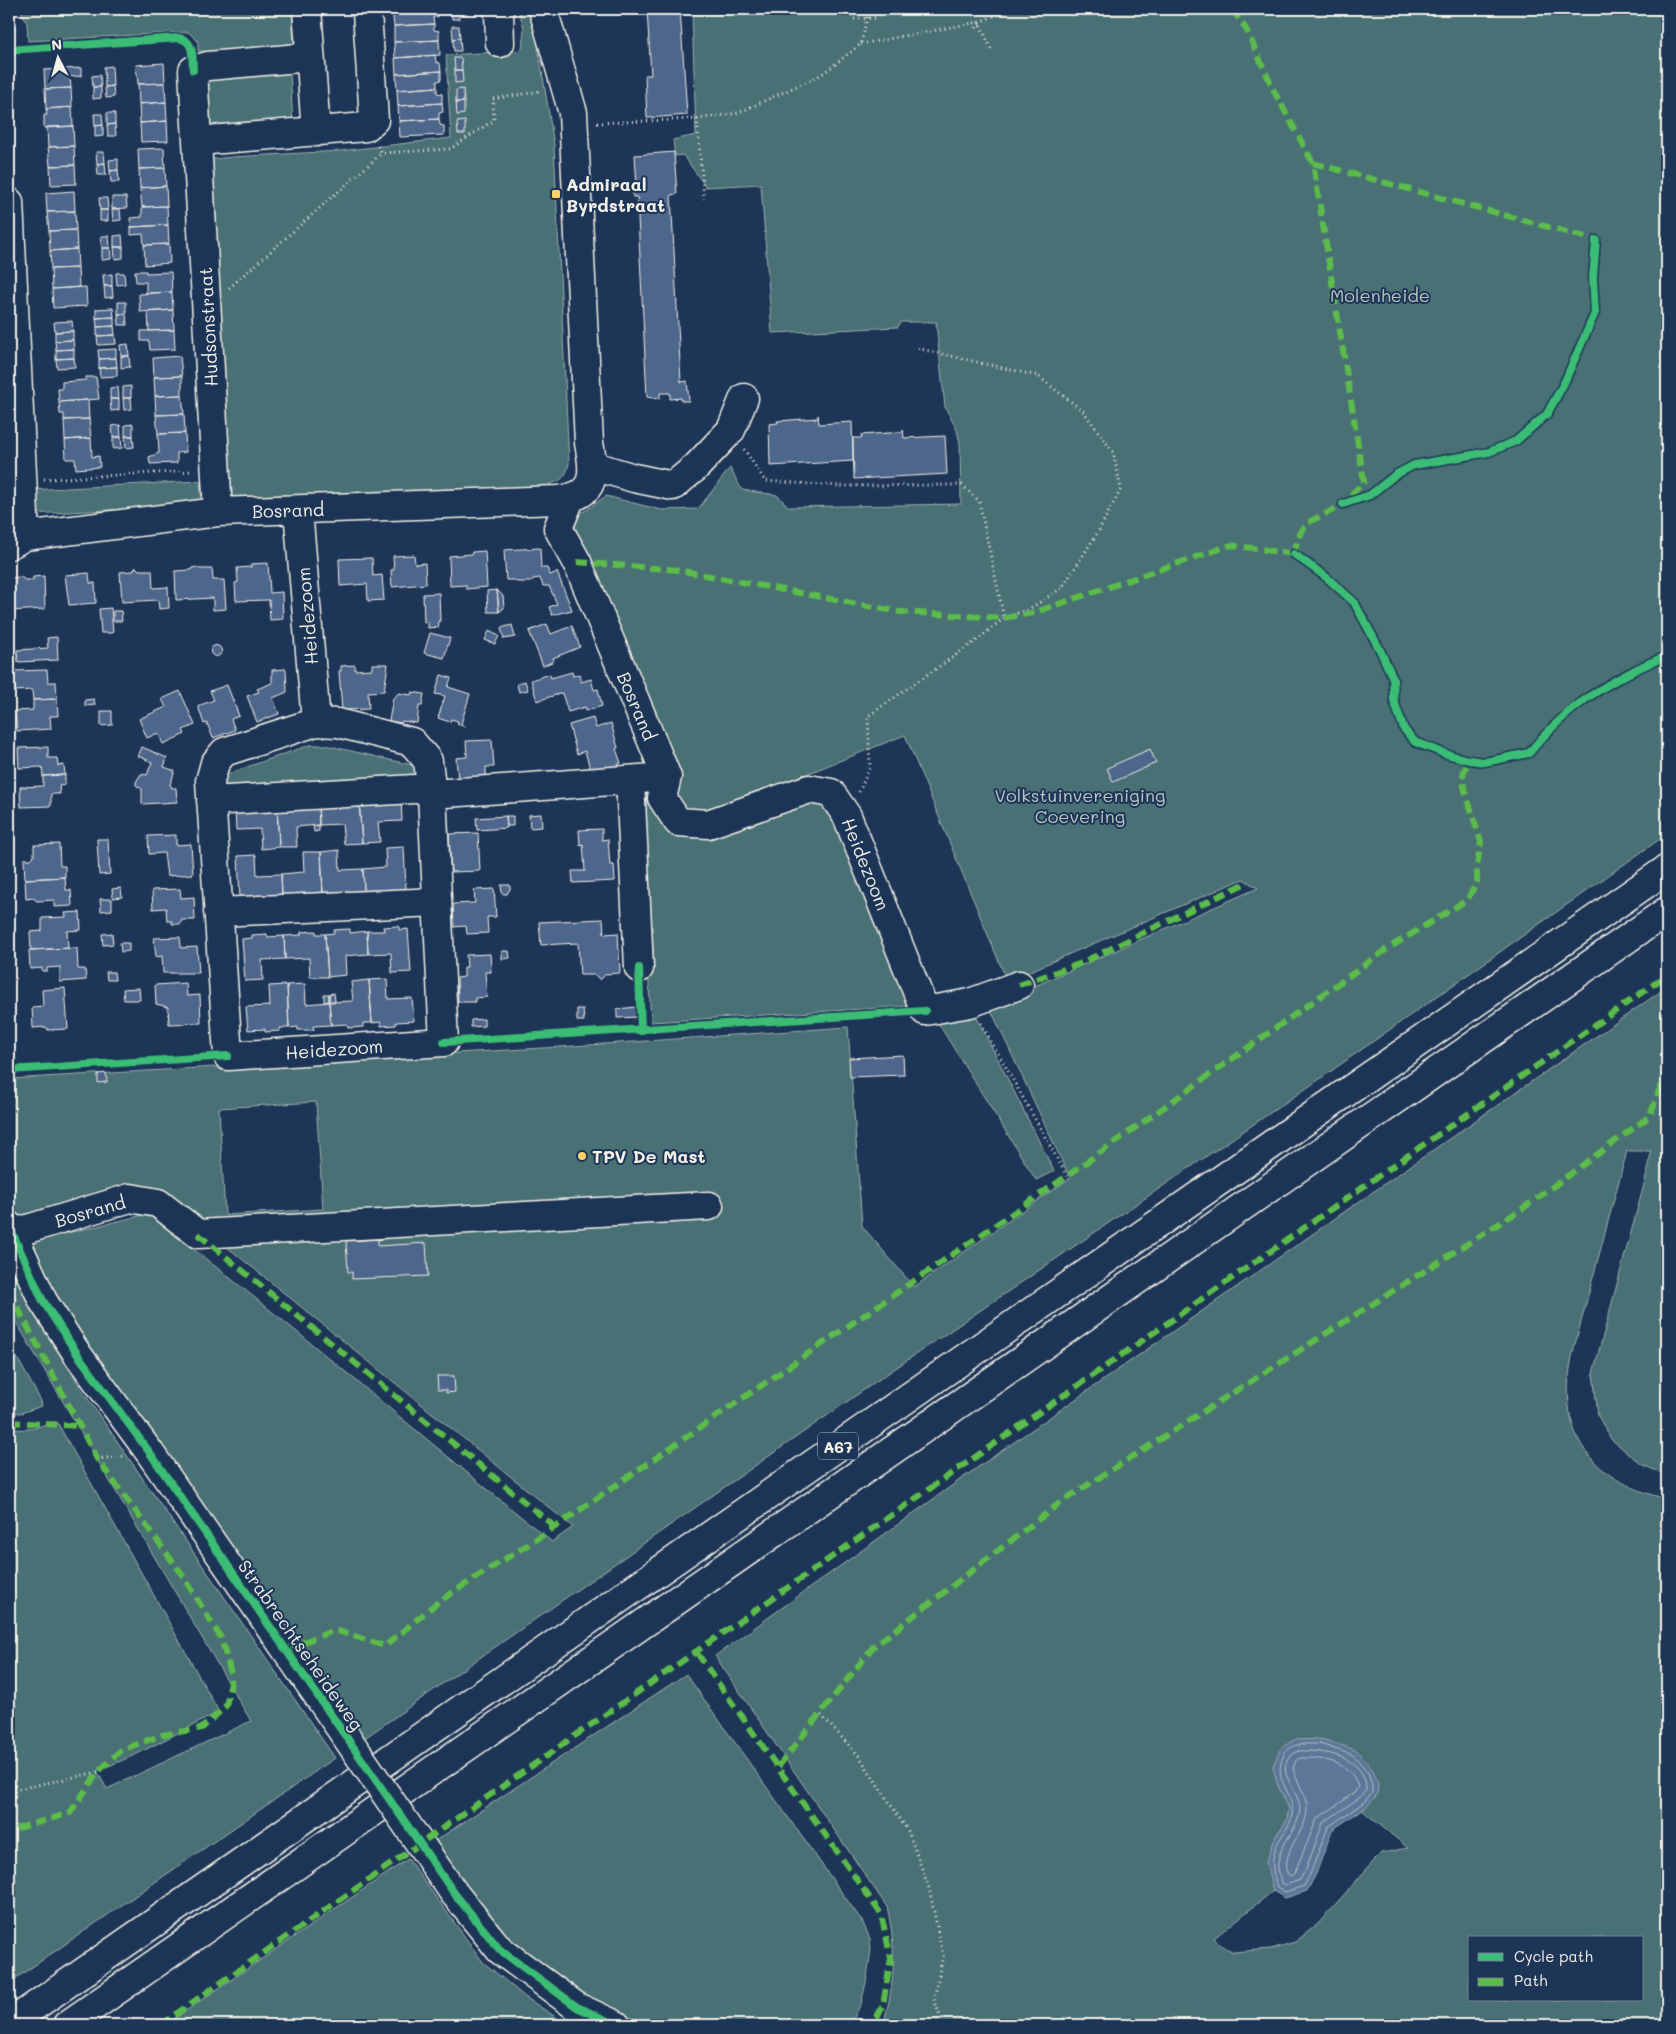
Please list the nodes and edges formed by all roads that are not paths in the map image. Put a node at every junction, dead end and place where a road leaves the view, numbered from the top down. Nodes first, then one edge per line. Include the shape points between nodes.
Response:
1 (307, 9) edge
2 (499, 9) edge
3 (543, 9) edge
4 (367, 12) dead end
5 (500, 43) dead end
6 (310, 57) junction
7 (316, 132) junction
8 (198, 141) junction
9 (9, 202) edge
10 (744, 398) dead end
11 (594, 466) junction
12 (570, 499) junction
13 (298, 510) junction
14 (218, 512) junction
15 (17, 540) edge
16 (316, 722) junction
17 (667, 776) junction
18 (630, 780) junction
19 (432, 791) junction
20 (211, 801) junction
21 (1667, 869) edge
22 (437, 902) junction
23 (1667, 911) edge
24 (218, 912) junction
25 (639, 968) dead end
26 (1019, 984) dead end
27 (709, 1206) dead end
28 (10, 1230) edge
29 (9, 2024) edge
30 (67, 2025) edge
31 (616, 2025) edge

1 - 6 main road
2 - 5 main road
3 - 11 main road via 568,91 573,123 590,443
4 - 7 main road via 374,120 366,127
6 - 7 main road
6 - 8 main road, Hudsonstraat via 193,70
7 - 8 main road
8 - 14 main road, Hudsonstraat
9 - 15 main road via 23,480
10 - 11 main road via 731,430 673,486
11 - 12 main road, Bosrand via 588,487
12 - 13 main road, Bosrand
12 - 17 main road, Bosrand via 558,528 577,562
13 - 14 main road, Bosrand
13 - 16 main road, Heidezoom
14 - 15 main road, Bosrand
16 - 19 main road, Heidezoom via 338,723 412,742 428,761
16 - 20 main road, Heidezoom via 224,752 215,763 210,780
17 - 18 main road
17 - 26 main road, Heidezoom via 662,798 678,822 708,824 809,789 831,792 847,816 926,1011 970,1003
18 - 19 main road
18 - 25 main road
19 - 20 main road
19 - 22 main road, Heidezoom
20 - 24 main road, Heidezoom
21 - 29 main road, A67
22 - 24 main road
22 - 24 main road, Heidezoom via 444,1042 228,1056
23 - 30 main road, A67
27 - 28 main road, Bosrand via 198,1234 158,1203 130,1198
28 - 31 main road, Strabrechtseheideweg, bridge via 43,1301 78,1354 454,1893 500,1950 577,2008

